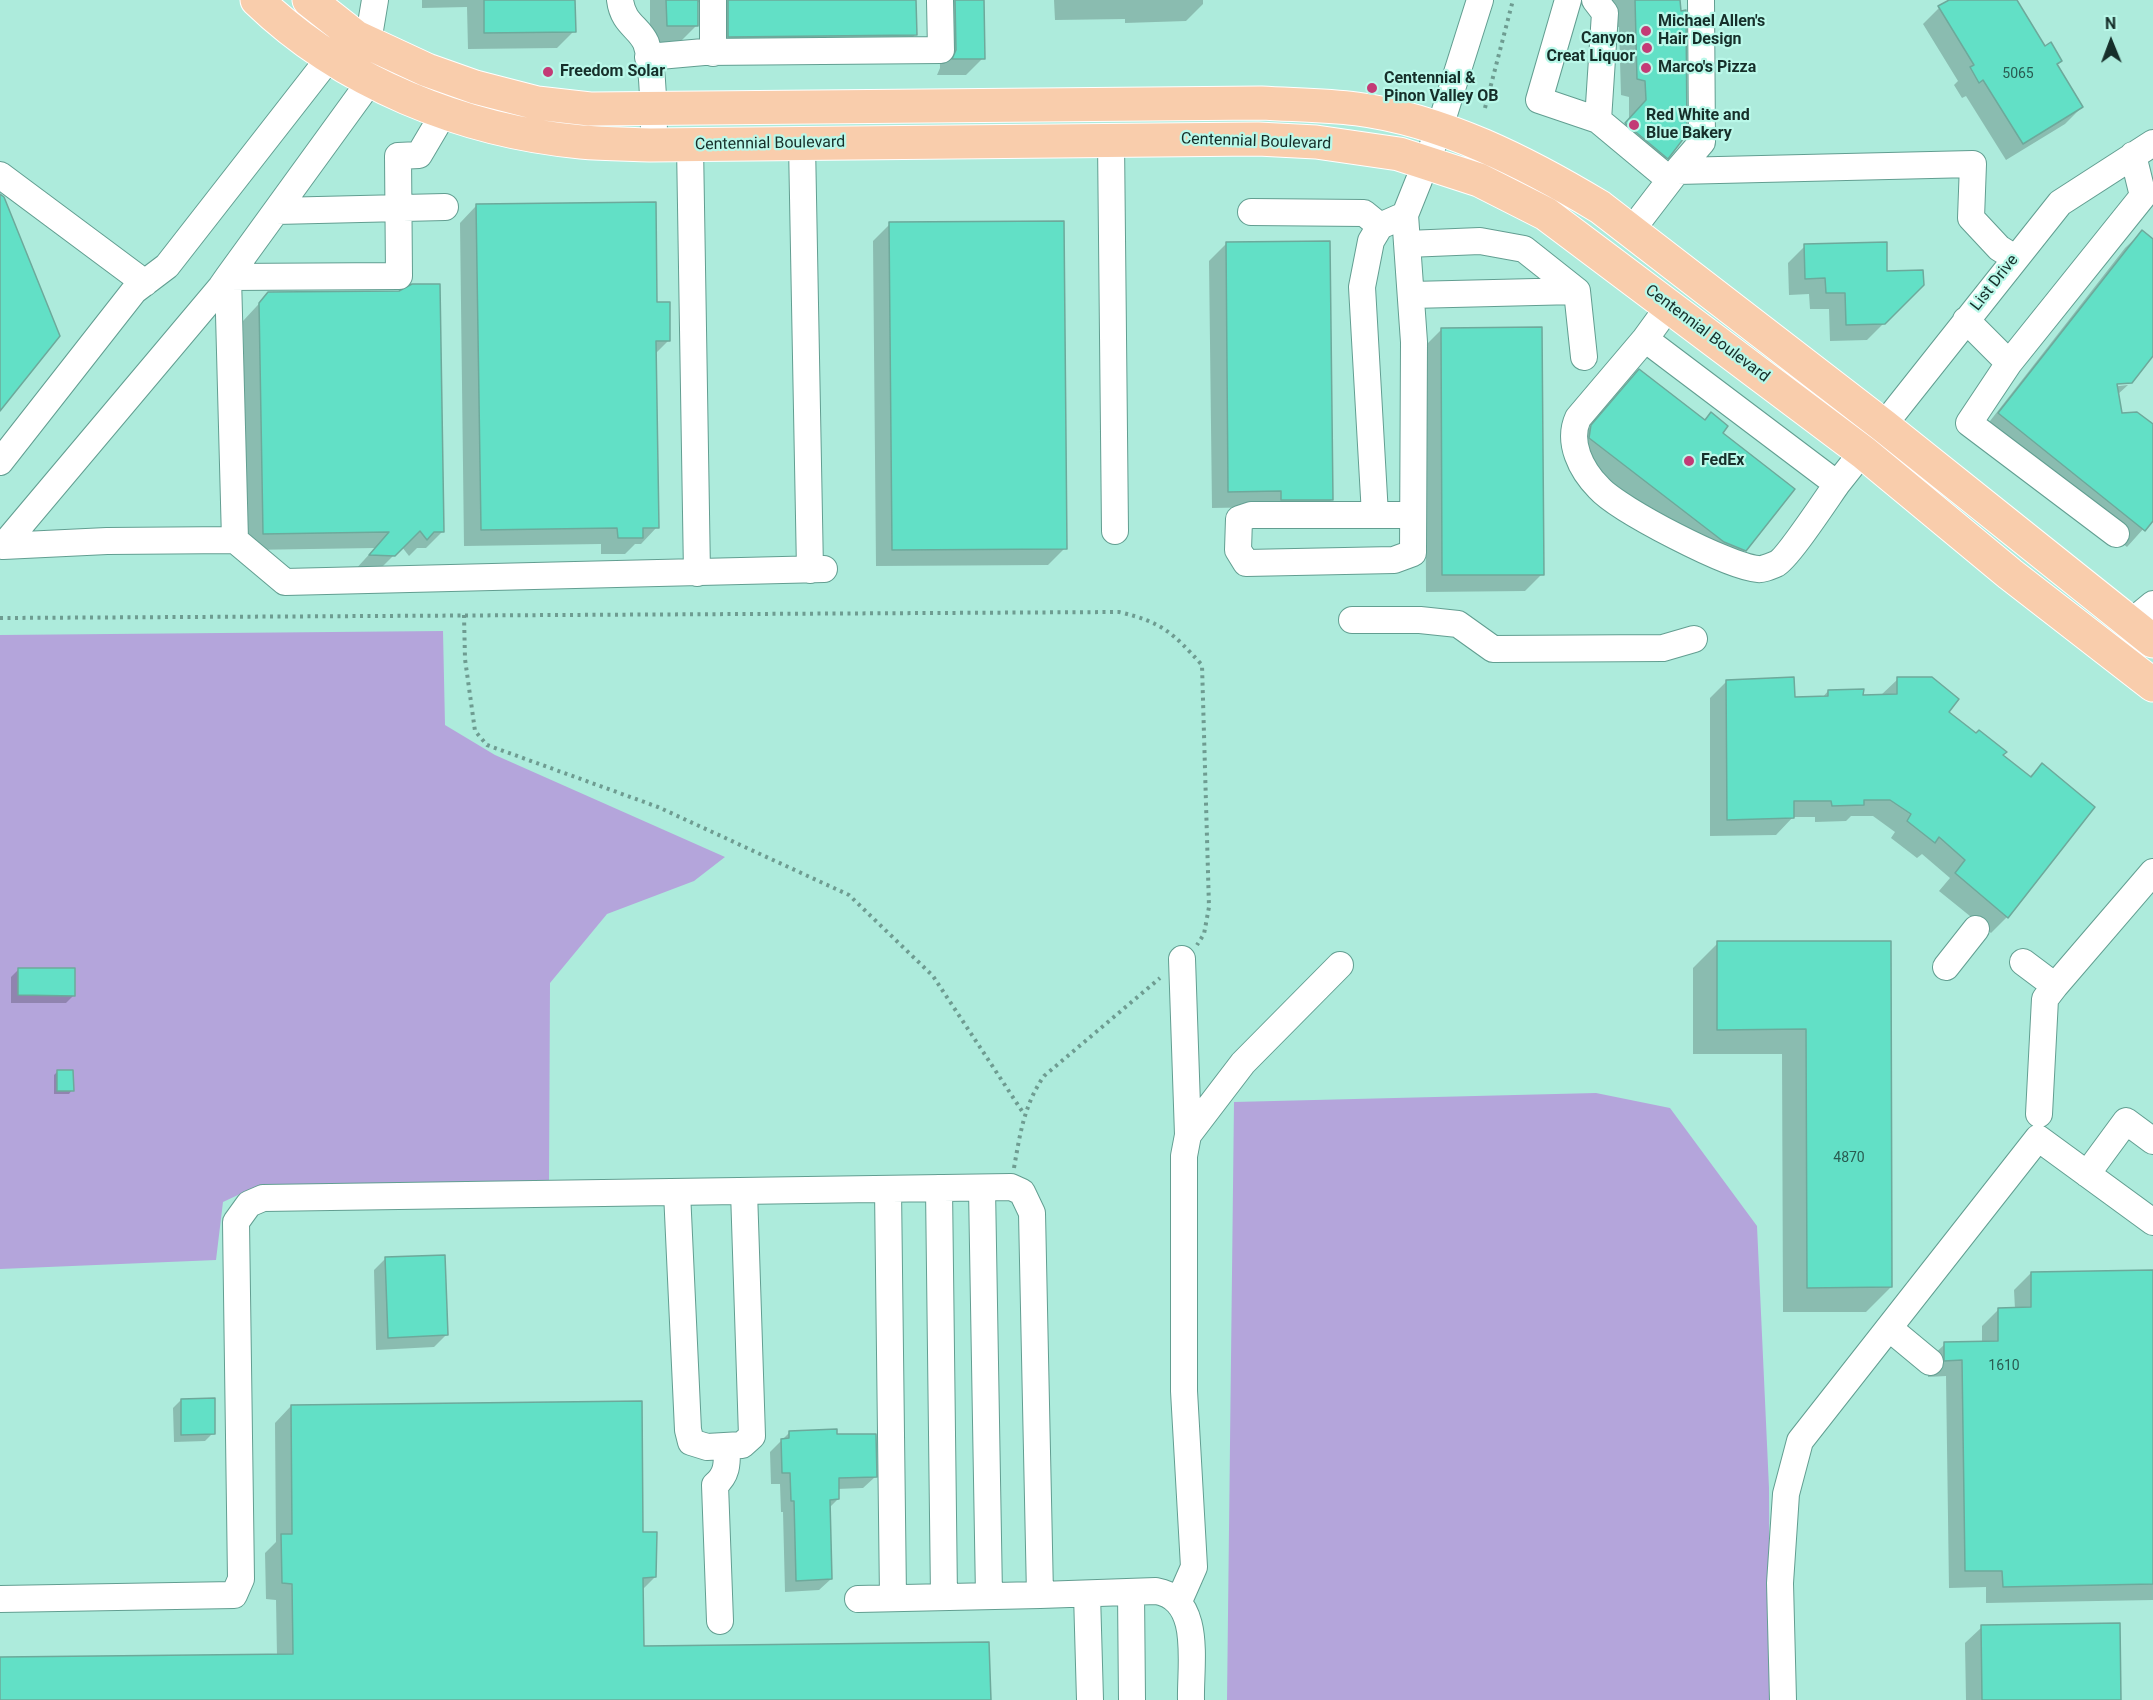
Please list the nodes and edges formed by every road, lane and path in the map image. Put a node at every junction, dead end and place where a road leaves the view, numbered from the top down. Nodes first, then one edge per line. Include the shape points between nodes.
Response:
1 (257, 0) edge
2 (309, 0) edge
3 (375, 0) edge
4 (620, 0) edge
5 (713, 0) edge
6 (940, 0) edge
7 (1480, 0) edge
8 (1514, 0) edge
9 (1568, 0) edge
10 (1595, 0) edge
11 (1701, 0) edge
12 (368, 42) junction
13 (713, 52) junction
14 (330, 57) junction
15 (648, 57) junction
16 (371, 80) junction
17 (1485, 108) dead end
18 (654, 109) junction
19 (445, 111) junction
20 (1598, 120) junction
21 (1438, 130) junction
22 (1111, 141) junction
23 (802, 144) junction
24 (654, 145) junction
25 (690, 145) junction
26 (2143, 149) edge
27 (1427, 162) junction
28 (0, 175) edge
29 (1673, 176) junction
30 (2148, 200) edge
31 (445, 207) dead end
32 (398, 208) junction
33 (276, 211) junction
34 (1251, 212) dead end
35 (1405, 215) junction
36 (1380, 226) junction
37 (1631, 231) junction
38 (1407, 244) junction
39 (2015, 258) junction
40 (228, 277) junction
41 (145, 284) junction
42 (1577, 291) junction
43 (1411, 295) junction
44 (1669, 306) junction
45 (1966, 320) junction
46 (1645, 339) junction
47 (1584, 357) dead end
48 (2009, 363) junction
49 (1884, 426) junction
50 (1864, 453) junction
51 (0, 462) edge
52 (1837, 484) junction
53 (1375, 515) junction
54 (1413, 515) junction
55 (1115, 531) dead end
56 (2116, 534) dead end
57 (235, 540) junction
58 (697, 573) junction
59 (464, 615) junction
60 (0, 618) edge
61 (1352, 620) dead end
62 (2145, 622) edge
63 (1694, 639) dead end
64 (2153, 685) edge
65 (2153, 872) edge
66 (1976, 929) dead end
67 (1182, 959) junction
68 (2023, 962) dead end
69 (1340, 965) dead end
70 (1946, 967) dead end
71 (2055, 986) junction
72 (1024, 1114) junction
73 (2039, 1114) dead end
74 (1188, 1135) junction
75 (2153, 1141) edge
76 (2086, 1174) junction
77 (1011, 1187) junction
78 (939, 1188) junction
79 (982, 1188) junction
80 (888, 1189) junction
81 (744, 1191) junction
82 (677, 1192) junction
83 (2153, 1222) edge
84 (1889, 1328) junction
85 (1930, 1362) dead end
86 (727, 1446) junction
87 (1131, 1592) junction
88 (1087, 1594) junction
89 (1040, 1595) junction
90 (989, 1596) junction
91 (944, 1597) junction
92 (893, 1598) junction
93 (0, 1599) edge
94 (858, 1599) dead end
95 (1179, 1601) junction
96 (720, 1621) dead end
97 (1090, 1700) edge
98 (1132, 1700) edge
99 (1191, 1700) edge
100 (1783, 1700) edge

1 - 14 main road, Centennial Boulevard
2 - 12 main road
3 - 12 street
4 - 15 street via 627,22 645,42
5 - 13 street
6 - 13 street via 940,50
7 - 21 street
8 - 17 path
9 - 20 street via 1539,100
10 - 20 street via 1605,13
11 - 29 street via 1702,142
12 - 18 main road via 427,70 537,103 590,109
13 - 15 street
14 - 16 main road, Centennial Boulevard
14 - 41 street via 167,266
15 - 18 street
16 - 19 main road, Centennial Boulevard via 408,99
16 - 33 street
18 - 21 main road via 1261,103 1359,109
18 - 24 street
19 - 24 main road, Centennial Boulevard via 519,132 581,142
19 - 32 street via 419,155 398,156
20 - 29 street
21 - 27 street
21 - 37 main road via 1494,149 1555,180
22 - 23 main road, Centennial Boulevard
22 - 27 main road, Centennial Boulevard via 1316,142 1395,153
22 - 55 street
23 - 25 main road, Centennial Boulevard
23 - 58 street via 817,569
24 - 25 main road, Centennial Boulevard
25 - 58 street
26 - 30 street
26 - 39 street, List Drive via 2060,203
27 - 35 street
27 - 44 main road, Centennial Boulevard via 1479,180 1546,214
28 - 41 street
29 - 37 street
29 - 39 street via 1973,164 1971,218 1999,248
30 - 48 street
31 - 32 street
32 - 33 street
32 - 40 street via 399,276
33 - 40 street
34 - 36 street via 1364,213
35 - 36 street
35 - 38 street
36 - 53 street via 1371,241 1362,287
37 - 49 main road
38 - 42 street via 1480,241 1524,249
38 - 43 street
39 - 45 street, List Drive
40 - 57 street
40 - 57 street via 3,546
41 - 51 street via 134,291
42 - 43 street
42 - 47 street
43 - 54 street
44 - 46 street, List Drive
44 - 50 main road, Centennial Boulevard
45 - 48 street
45 - 49 street, List Drive
46 - 52 street
46 - 52 street, List Drive via 1578,418 1573,430 1574,450 1598,488 1626,510 1710,552 1759,570 1778,564
48 - 56 street via 1969,423
49 - 50 street, List Drive
49 - 62 main road
50 - 52 street, List Drive
50 - 64 main road, Centennial Boulevard
53 - 54 street
53 - 54 street via 1251,514 1239,519 1238,550 1246,563 1394,560 1413,553
57 - 58 street via 285,582
59 - 60 path
59 - 67 path via 1119,612 1156,624 1174,634 1202,665 1209,907 1204,934
59 - 72 path via 465,658 475,731 487,745 658,807 849,895 933,976
61 - 63 street via 1458,624 1492,648 1663,648
65 - 71 street
66 - 70 street
67 - 72 path via 1044,1076
67 - 74 street
68 - 71 street
69 - 74 street via 1243,1063
71 - 73 street via 2045,999
72 - 77 path
74 - 95 street via 1184,1156 1184,1391 1194,1568
75 - 76 street via 2126,1121
76 - 83 street
76 - 84 street via 2038,1138
77 - 79 street
77 - 89 street via 1022,1192 1032,1213
78 - 79 street
78 - 80 street
78 - 91 street
79 - 90 street
80 - 81 street
80 - 92 street
81 - 82 street
81 - 86 street via 752,1436 742,1445
82 - 86 street via 688,1430 691,1442 706,1447
82 - 93 street via 263,1198 249,1204 236,1222 239,1588 234,1595
84 - 85 street
84 - 100 street via 1800,1442 1785,1494 1780,1582
86 - 96 street via 724,1478 715,1485
87 - 88 street
87 - 95 street via 1167,1593
87 - 98 street
88 - 89 street
88 - 97 street
89 - 90 street
90 - 91 street
91 - 92 street
92 - 94 street
95 - 99 street via 1190,1623

